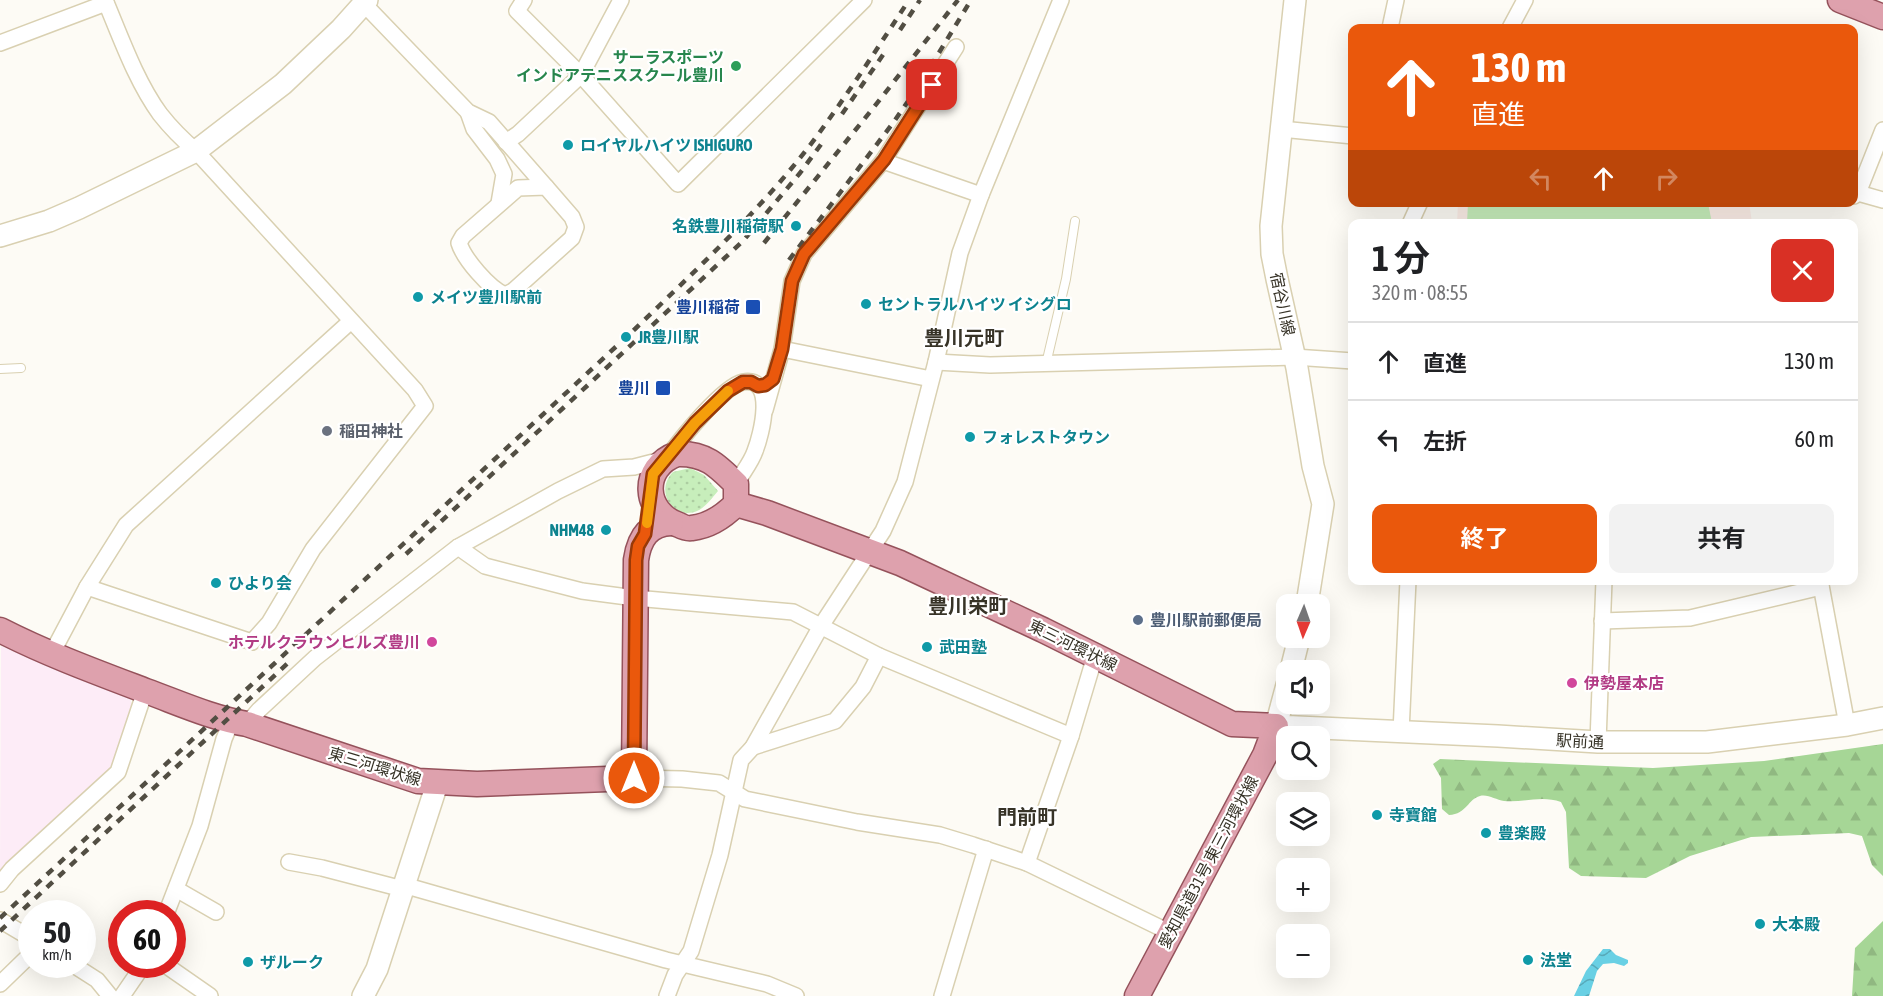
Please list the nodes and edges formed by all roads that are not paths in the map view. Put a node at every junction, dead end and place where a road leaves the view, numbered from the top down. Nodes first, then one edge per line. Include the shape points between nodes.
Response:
1 (524, 0) edge
2 (621, 0) edge
3 (864, 0) edge
4 (1062, 0) edge
5 (1295, 0) edge
6 (1396, 0) edge
7 (1525, 0) edge
8 (1840, 0) edge
9 (106, 1) edge
10 (365, 2) edge
11 (1883, 17) edge
12 (1391, 24) edge
13 (1512, 24) edge
14 (0, 43) edge
15 (956, 47) dead end
16 (581, 75) junction
17 (468, 112) junction
18 (1281, 129) junction
19 (1883, 130) edge
20 (1348, 136) edge
21 (506, 142) junction
22 (196, 151) junction
23 (884, 160) junction
24 (546, 187) junction
25 (1858, 190) edge
26 (981, 195) junction
27 (1858, 195) edge
28 (1883, 200) edge
29 (499, 204) junction
30 (1075, 221) dead end
31 (0, 236) edge
32 (351, 321) junction
33 (782, 349) junction
34 (1294, 357) junction
35 (1348, 361) edge
36 (936, 362) junction
37 (1046, 364) junction
38 (21, 368) dead end
39 (0, 369) edge
40 (773, 379) junction
41 (930, 380) junction
42 (758, 386) junction
43 (765, 410) junction
44 (667, 458) junction
45 (634, 467) junction
46 (651, 489) junction
47 (736, 494) junction
48 (671, 523) junction
49 (645, 534) junction
50 (458, 547) junction
51 (869, 551) junction
52 (1408, 585) edge
53 (1604, 585) edge
54 (1817, 585) edge
55 (1821, 585) edge
56 (87, 587) junction
57 (1309, 594) edge
58 (635, 598) junction
59 (1602, 621) junction
60 (821, 626) junction
61 (0, 630) edge
62 (51, 655) junction
63 (879, 656) junction
64 (1095, 656) junction
65 (145, 691) junction
66 (1279, 714) edge
67 (1883, 718) edge
68 (239, 723) junction
69 (1847, 725) junction
70 (1276, 726) junction
71 (1330, 729) edge
72 (1401, 732) junction
73 (1071, 736) junction
74 (1598, 742) junction
75 (753, 747) junction
76 (634, 778) junction
77 (437, 784) junction
78 (735, 792) junction
79 (986, 849) junction
80 (289, 862) dead end
81 (1027, 862) junction
82 (0, 884) edge
83 (404, 888) junction
84 (176, 889) junction
85 (172, 900) edge
86 (216, 912) dead end
87 (0, 920) edge
88 (18, 931) edge
89 (1171, 933) junction
90 (682, 963) junction
91 (18, 967) edge
92 (94, 978) edge
93 (134, 978) edge
94 (184, 978) edge
95 (0, 984) edge
96 (110, 996) edge
97 (122, 996) edge
98 (210, 996) edge
99 (363, 996) edge
100 (667, 996) edge
101 (796, 996) edge
102 (942, 996) edge
103 (1137, 996) edge

1 - 16 street via 518,11
2 - 16 street
3 - 16 street via 678,184
4 - 26 street
5 - 18 street, 宿谷川線
6 - 12 street
7 - 13 street
8 - 11 main road
9 - 14 street
9 - 22 street via 159,113
10 - 17 street
10 - 22 street via 283,84
15 - 23 street
16 - 21 street
17 - 21 street via 489,122
17 - 29 street via 474,129 504,174
18 - 20 street
18 - 34 street, 宿谷川線 via 1271,226 1272,254
19 - 25 street
21 - 24 street
22 - 31 street via 79,208
22 - 32 street
23 - 26 street
23 - 33 street via 804,254 792,281
24 - 29 street via 518,188
24 - 29 street via 572,217 576,227 572,238 505,295 496,291 462,254 459,243
26 - 36 street via 960,253
27 - 28 street
30 - 37 lane
32 - 56 street via 126,525
32 - 56 street via 425,406 313,549 269,623 252,642
33 - 40 street
33 - 41 street
34 - 35 street
34 - 37 street
34 - 57 street, 宿谷川線 via 1323,504
36 - 37 street
36 - 41 street
38 - 39 lane
40 - 42 street
40 - 43 street
41 - 51 street via 905,482 883,531
42 - 43 street
42 - 44 street via 743,382 728,391
43 - 47 street via 755,452
44 - 45 street
44 - 46 main road via 653,474
44 - 47 main road, 東三河環状線 via 677,454 701,456 713,463
45 - 46 street
45 - 50 street via 603,469
46 - 48 main road via 652,502
46 - 49 main road
47 - 48 main road via 708,524 689,529
47 - 51 main road, 東三河環状線 via 766,513
48 - 49 main road via 661,523
49 - 58 main road via 638,546
50 - 58 street via 485,566 500,571 582,591
50 - 68 street via 315,658 259,710
51 - 60 street
51 - 64 main road, 東三河環状線
52 - 72 street
53 - 59 street
54 - 59 street via 1690,618
55 - 69 street
56 - 62 street
58 - 60 street via 793,612
58 - 76 main road
59 - 74 street
60 - 63 street
60 - 75 street
61 - 62 main road, 東三河環状線
62 - 65 main road, 東三河環状線
63 - 73 street
63 - 75 street via 862,687 835,721
64 - 70 main road, 東三河環状線 via 1233,724
64 - 73 street
65 - 68 main road, 東三河環状線
65 - 82 street via 118,772
66 - 70 street
67 - 69 street, 駅前通
68 - 77 main road, 東三河環状線 via 418,782
68 - 84 street via 224,739 200,826
69 - 74 street, 駅前通 via 1707,742
70 - 89 main road, 愛知県道31号 東三河環状線 via 1265,755
71 - 72 street, 駅前通
72 - 74 street, 駅前通
73 - 81 street
75 - 78 street via 741,760
76 - 77 main road, 東三河環状線
76 - 78 street via 719,783
77 - 83 street
78 - 79 street via 745,799 940,835
78 - 90 street via 691,951
79 - 81 street
79 - 102 street
80 - 83 street
81 - 89 street
83 - 90 street
83 - 99 street via 377,969
84 - 85 street
84 - 86 street
87 - 88 street
89 - 103 main road, 愛知県道31号 東三河環状線
90 - 100 street
90 - 101 street via 767,984
91 - 95 street
92 - 96 street
93 - 97 street
94 - 98 street

